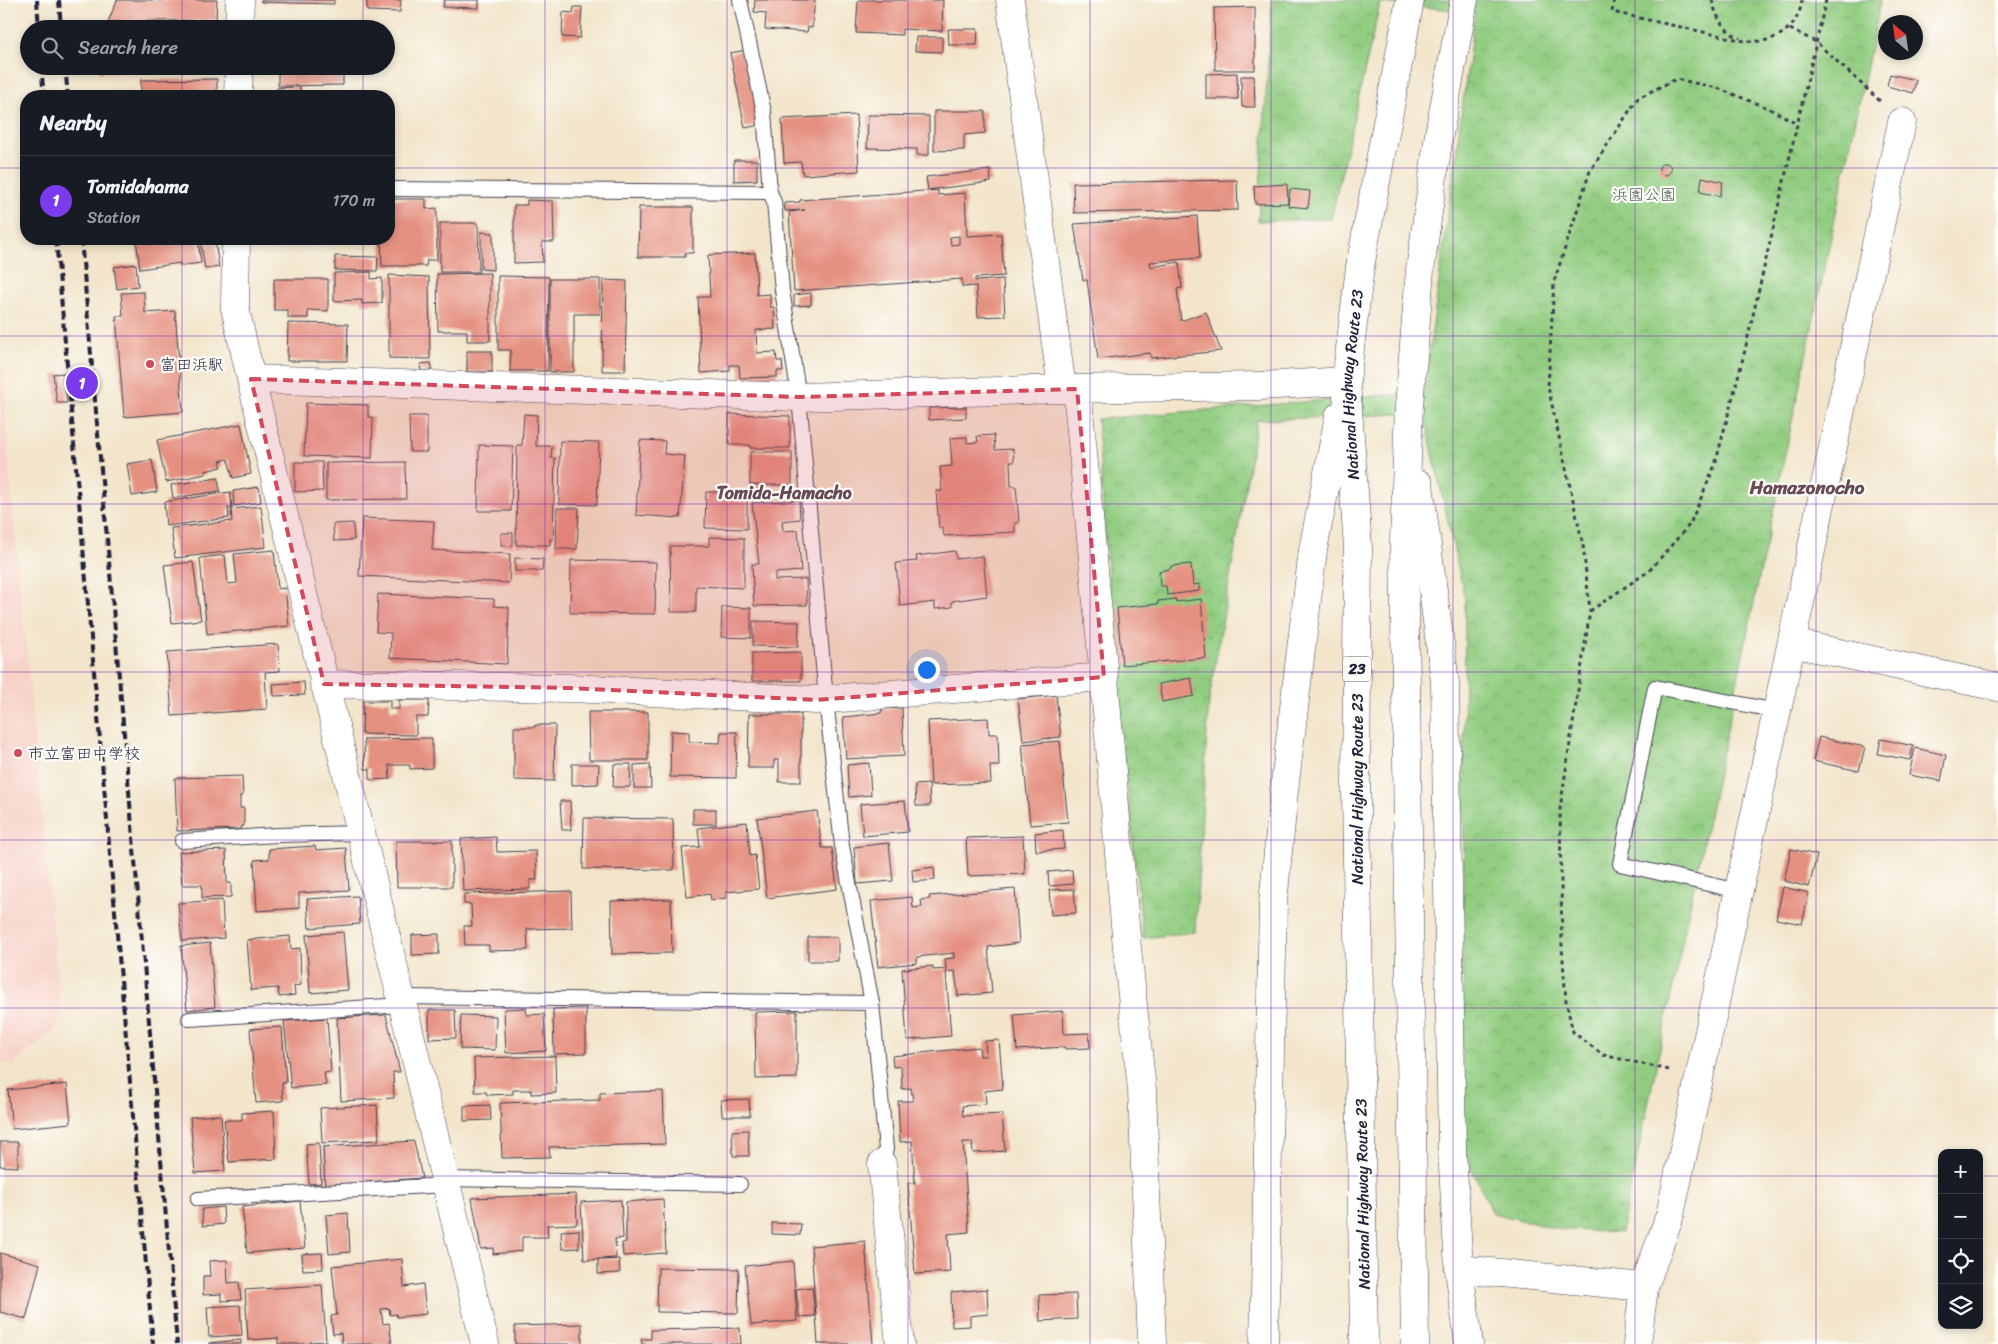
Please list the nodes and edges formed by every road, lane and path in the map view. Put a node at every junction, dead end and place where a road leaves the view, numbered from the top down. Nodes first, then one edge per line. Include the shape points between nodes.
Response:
1 (240, 0) edge
2 (740, 0) edge
3 (1010, 0) edge
4 (1410, 0) edge
5 (1464, 0) edge
6 (1614, 0) edge
7 (1712, 0) edge
8 (1802, 0) edge
9 (1826, 0) edge
10 (239, 20) edge
11 (1790, 28) junction
12 (1749, 42) junction
13 (1816, 42) junction
14 (239, 75) edge
15 (238, 90) edge
16 (1902, 122) joint
17 (1797, 123) junction
18 (395, 189) edge
19 (770, 192) junction
20 (236, 245) edge
21 (251, 380) junction
22 (1346, 381) junction
23 (1069, 389) junction
24 (799, 396) junction
25 (1408, 406) junction
26 (1590, 611) junction
27 (1792, 643) junction
28 (1104, 676) junction
29 (324, 684) junction
30 (1998, 687) edge
31 (826, 699) junction
32 (1777, 711) junction
33 (361, 833) junction
34 (182, 841) dead end
35 (1739, 891) junction
36 (401, 1001) junction
37 (872, 1003) junction
38 (188, 1019) dead end
39 (1700, 1077) junction
40 (882, 1164) joint
41 (445, 1182) junction
42 (740, 1184) dead end
43 (198, 1199) dead end
44 (1458, 1269) junction
45 (1644, 1287) junction
46 (485, 1344) edge
47 (900, 1344) edge
48 (1152, 1344) edge
49 (1264, 1344) edge
50 (1364, 1344) edge
51 (1414, 1344) edge
52 (1468, 1344) edge
53 (1637, 1344) edge

1 - 10 main road
2 - 19 lane via 764,112
3 - 23 main road
4 - 22 main road, National Highway Route 23 / 23 via 1360,267
5 - 25 main road via 1439,134 1420,270
6 - 12 path via 1612,12
7 - 12 path via 1724,27
8 - 11 path via 1798,16
9 - 13 path
11 - 12 path via 1764,42
11 - 13 path
13 - 16 path
13 - 17 path
14 - 15 main road
16 - 27 main road
17 - 26 path via 1717,456 1690,524 1649,571
17 - 26 path via 1716,88 1676,79 1638,98 1590,171 1554,282 1548,387 1583,545
18 - 19 lane
19 - 24 lane via 774,202 782,290
20 - 21 main road via 235,308
21 - 24 main road
21 - 29 main road
22 - 23 main road
22 - 49 main road via 1312,550 1273,903
22 - 50 main road, National Highway Route 23 / 23 via 1358,548 1356,789
23 - 24 main road
23 - 28 main road
24 - 31 lane
25 - 44 main road via 1445,682 1452,1141
25 - 51 main road via 1404,541
26 - 39 path via 1560,809 1566,1002 1574,1032 1603,1056
27 - 30 main road
27 - 32 main road
28 - 31 main road
28 - 48 main road via 1142,1090
29 - 31 main road via 570,688
29 - 33 main road
31 - 37 lane via 842,846
32 - 35 main road
32 - 35 lane via 1656,687 1620,864
33 - 34 lane
33 - 36 main road
35 - 39 main road
36 - 37 lane
36 - 38 lane
36 - 41 main road
37 - 40 lane via 886,1149
39 - 45 main road via 1670,1215
40 - 47 main road
41 - 42 lane
41 - 43 lane
41 - 46 main road
44 - 45 main road
44 - 52 main road
45 - 53 main road

